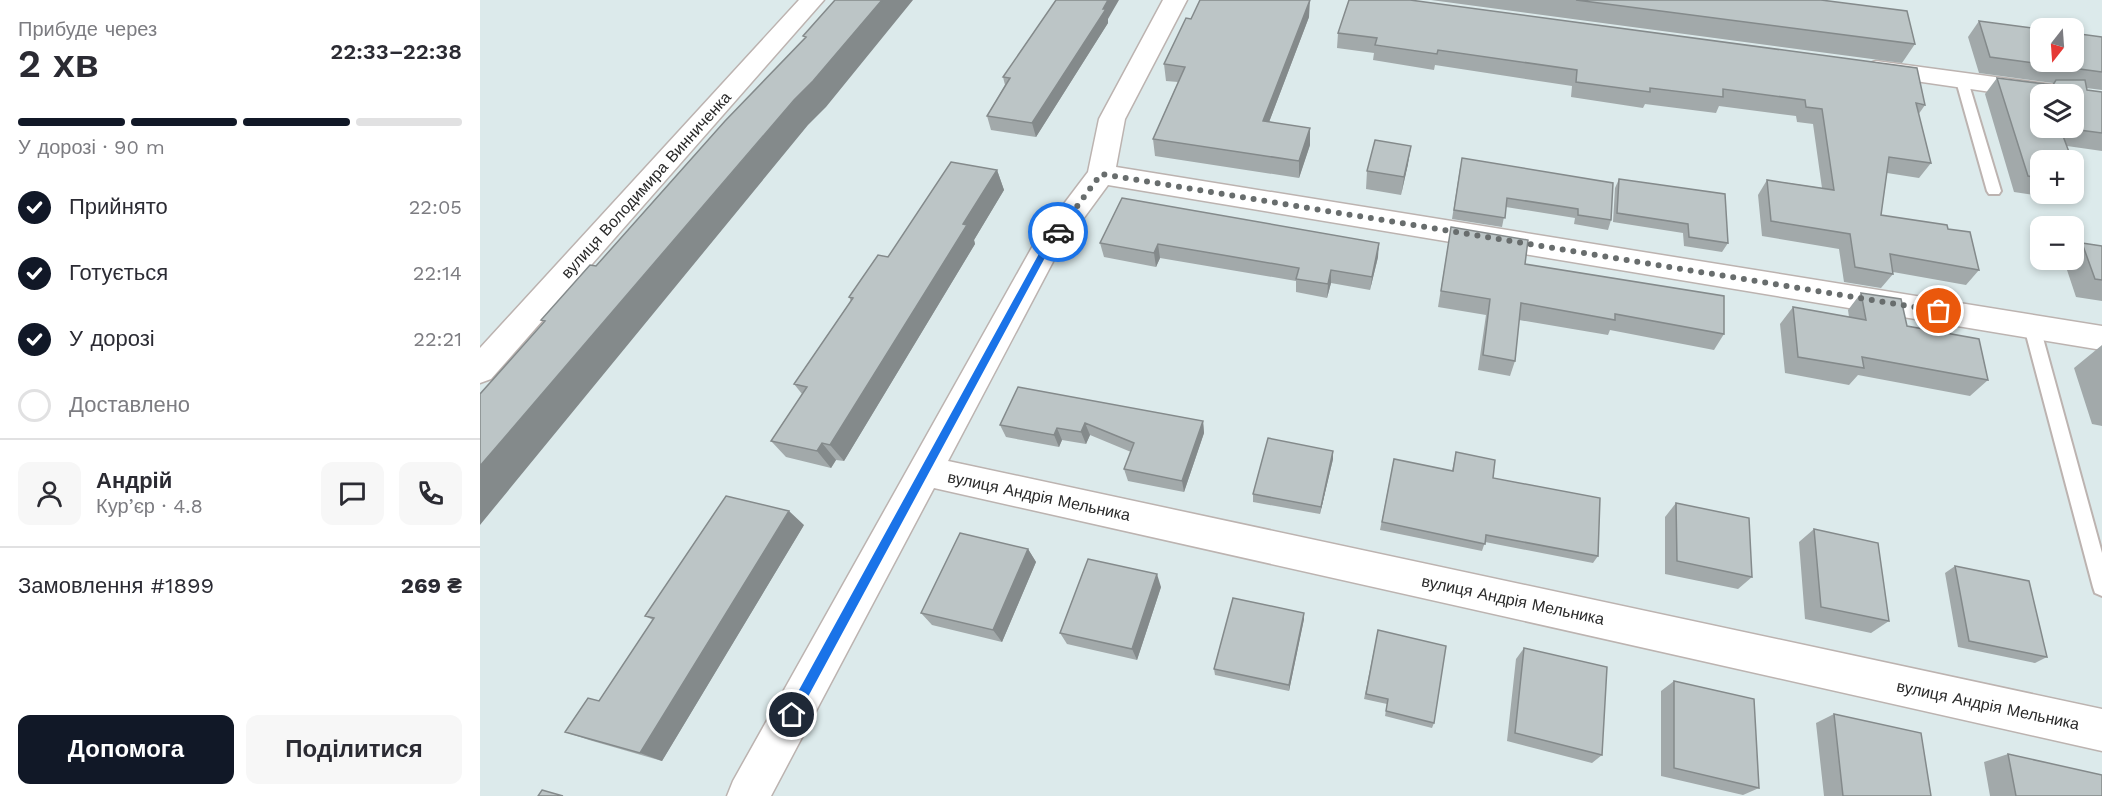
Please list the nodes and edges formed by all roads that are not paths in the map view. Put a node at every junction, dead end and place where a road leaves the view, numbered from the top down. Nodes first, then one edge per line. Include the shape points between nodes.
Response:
1 (812, 0) edge
2 (1175, 0) edge
3 (1856, 67) edge
4 (1962, 81) junction
5 (2030, 90) edge
6 (1101, 174) junction
7 (1994, 191) dead end
8 (2032, 327) junction
9 (2102, 338) edge
10 (480, 370) edge
11 (925, 471) junction
12 (2102, 586) edge
13 (2102, 730) edge
14 (748, 796) edge

1 - 10 street, вулиця Володимира Винниченка
2 - 6 street via 1112,119
3 - 4 street
4 - 5 street
4 - 7 lane
6 - 8 street
6 - 11 street via 1045,250
8 - 9 street
8 - 12 lane
11 - 13 street, вулиця Андрія Мельника
11 - 14 street

